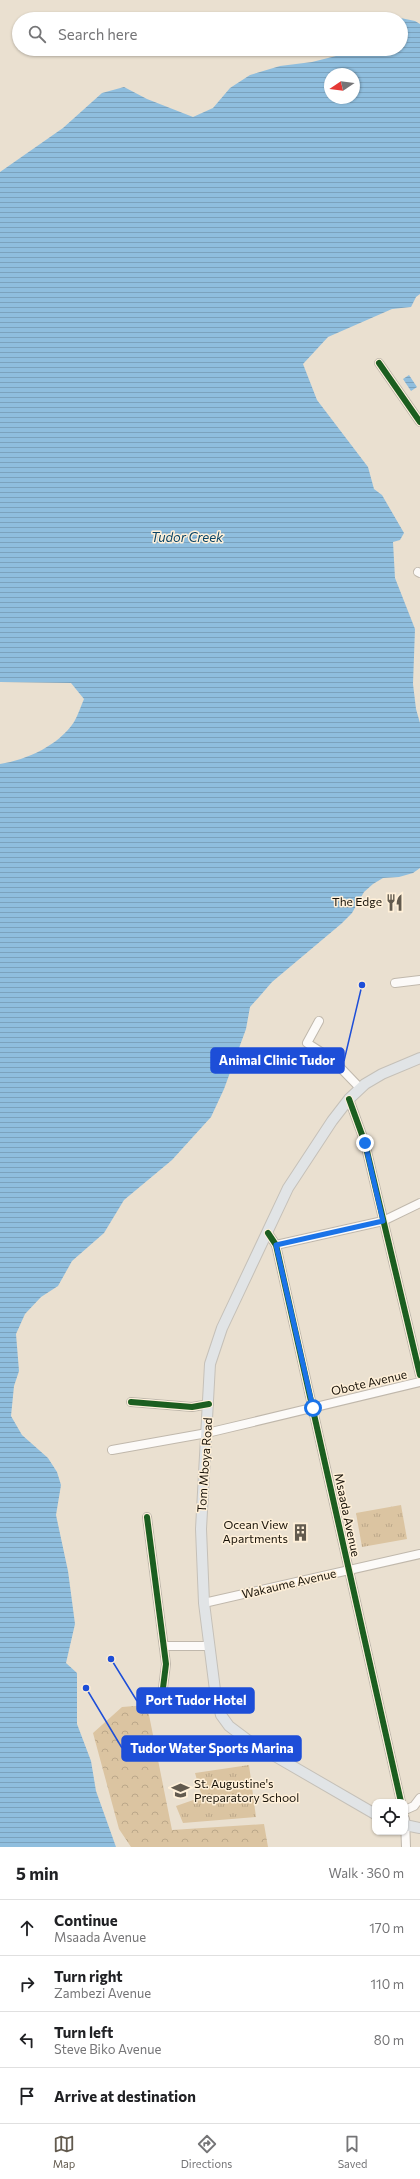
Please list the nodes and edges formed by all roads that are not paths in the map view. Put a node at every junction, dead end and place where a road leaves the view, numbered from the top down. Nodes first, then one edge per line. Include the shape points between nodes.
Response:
1 (379, 363) dead end
2 (420, 422) edge
3 (420, 980) edge
4 (395, 983) dead end
5 (319, 1021) dead end
6 (420, 1058) edge
7 (360, 1088) junction
8 (349, 1099) junction
9 (420, 1204) edge
10 (383, 1221) junction
11 (268, 1234) junction
12 (276, 1245) junction
13 (420, 1375) edge
14 (420, 1382) edge
15 (132, 1402) dead end
16 (209, 1404) junction
17 (313, 1408) junction
18 (207, 1433) junction
19 (112, 1450) dead end
20 (147, 1517) dead end
21 (420, 1554) edge
22 (348, 1571) junction
23 (204, 1603) junction
24 (164, 1646) junction
25 (209, 1646) junction
26 (162, 1696) dead end
27 (420, 1798) edge
28 (400, 1799) edge
29 (408, 1809) edge
30 (372, 1812) edge
31 (408, 1824) edge
32 (420, 1828) edge
33 (406, 1835) edge
34 (406, 1847) edge

1 - 2 street
3 - 4 street
5 - 7 street via 306,1043 332,1059
6 - 7 main road, Tom Mboya Road via 382,1074
7 - 8 main road, Tom Mboya Road
8 - 10 street via 365,1143
8 - 11 main road, Tom Mboya Road via 308,1155 288,1188
9 - 10 street
10 - 12 street
10 - 13 street
11 - 12 street, Msaada Avenue
11 - 16 main road, Tom Mboya Road via 215,1346 210,1364
12 - 17 street, Msaada Avenue
14 - 17 street, Obote Avenue
15 - 16 street via 192,1408
16 - 18 main road, Tom Mboya Road
17 - 18 street, Obote Avenue
17 - 22 street, Msaada Avenue
18 - 19 street, Obote Avenue
18 - 23 main road, Tom Mboya Road via 201,1529
20 - 24 street
21 - 22 street, Wakaume Avenue
22 - 23 street, Wakaume Avenue
22 - 28 street, Msaada Avenue
23 - 25 main road, Tom Mboya Road
24 - 25 street
24 - 26 street via 166,1673
25 - 30 main road, Tom Mboya Road via 218,1704 228,1726 249,1741
27 - 29 street
31 - 32 main road
33 - 34 street

